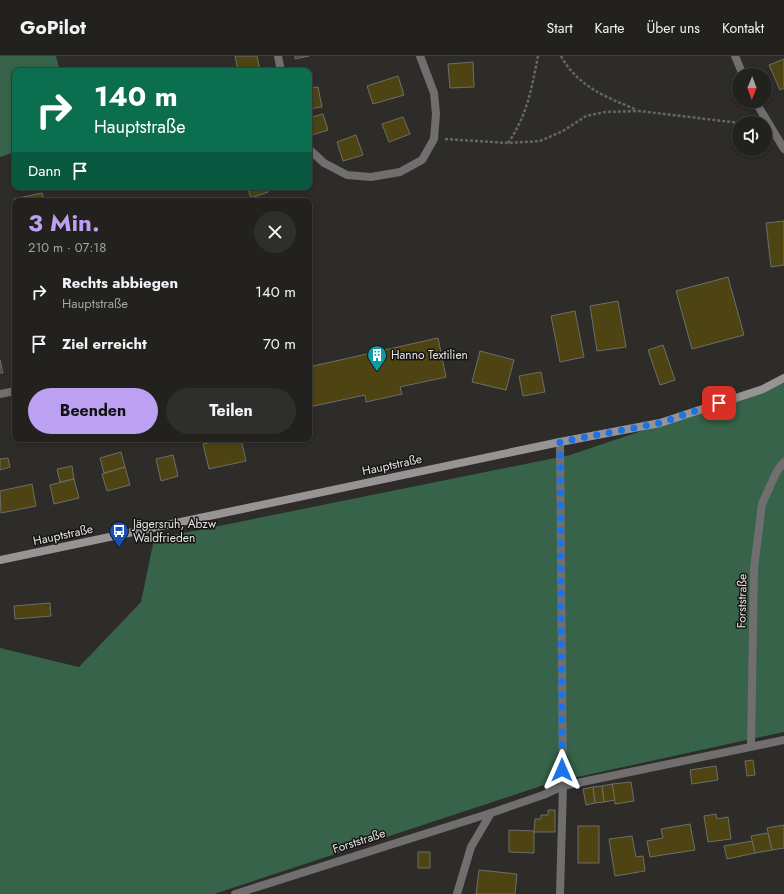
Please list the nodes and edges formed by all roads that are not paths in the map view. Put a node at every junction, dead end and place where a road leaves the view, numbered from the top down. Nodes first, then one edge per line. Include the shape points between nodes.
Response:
1 (278, 56) edge
2 (420, 56) edge
3 (735, 56) edge
4 (280, 68) edge
5 (740, 68) edge
6 (759, 108) edge
7 (784, 149) edge
8 (312, 152) edge
9 (784, 378) edge
10 (12, 392) edge
11 (0, 394) edge
12 (560, 442) junction
13 (784, 462) edge
14 (0, 560) edge
15 (784, 740) edge
16 (751, 746) junction
17 (562, 786) junction
18 (491, 813) junction
19 (235, 894) edge
20 (457, 894) edge
21 (560, 894) edge

1 - 4 street
2 - 8 street via 434,93 436,114 434,139 422,160 400,172 372,176 347,175 324,163
3 - 5 street
6 - 7 street
9 - 12 main road, Hauptstraße via 763,389 660,423
10 - 11 street
12 - 14 main road, Hauptstraße
12 - 17 street
13 - 16 street, Forststraße via 777,471 762,504 754,569
15 - 16 street, Forststraße
16 - 17 street, Forststraße
17 - 18 street, Forststraße
17 - 21 street
18 - 19 street, Forststraße
18 - 20 street via 471,847

